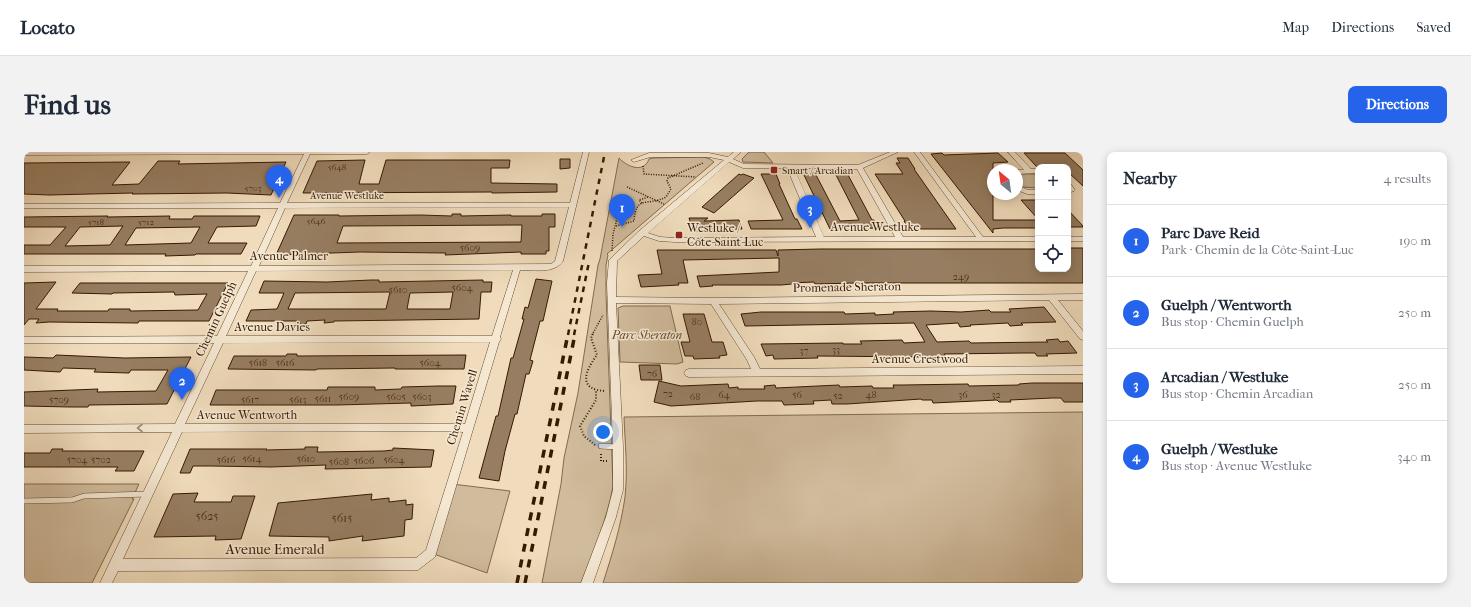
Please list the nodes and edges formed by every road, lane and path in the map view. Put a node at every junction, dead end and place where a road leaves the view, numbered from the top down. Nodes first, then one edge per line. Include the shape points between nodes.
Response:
1 (308, 152) edge
2 (367, 152) edge
3 (586, 152) edge
4 (738, 152) edge
5 (895, 152) edge
6 (917, 152) edge
7 (1011, 152) edge
8 (24, 153) edge
9 (634, 160) dead end
10 (728, 160) junction
11 (704, 163) dead end
12 (643, 166) dead end
13 (790, 167) junction
14 (859, 167) junction
15 (1029, 171) junction
16 (1035, 171) edge
17 (1023, 172) edge
18 (673, 176) junction
19 (698, 177) dead end
20 (627, 187) dead end
21 (1023, 190) edge
22 (1035, 192) edge
23 (650, 197) junction
24 (658, 201) junction
25 (635, 203) dead end
26 (642, 203) junction
27 (666, 204) dead end
28 (284, 205) junction
29 (573, 205) junction
30 (24, 206) edge
31 (637, 206) junction
32 (619, 211) dead end
33 (616, 226) junction
34 (618, 230) dead end
35 (614, 231) junction
36 (618, 233) dead end
37 (642, 233) junction
38 (900, 239) junction
39 (981, 239) junction
40 (1035, 239) edge
41 (1071, 239) edge
42 (1083, 239) edge
43 (821, 240) junction
44 (612, 251) dead end
45 (517, 268) junction
46 (24, 269) edge
47 (254, 269) junction
48 (1051, 297) junction
49 (1083, 297) edge
50 (612, 300) junction
51 (713, 301) junction
52 (606, 310) dead end
53 (1083, 337) edge
54 (220, 339) junction
55 (497, 339) junction
56 (24, 340) edge
57 (1083, 370) edge
58 (757, 372) junction
59 (689, 373) dead end
60 (596, 391) junction
61 (610, 391) dead end
62 (179, 428) junction
63 (469, 428) junction
64 (24, 429) edge
65 (601, 446) junction
66 (618, 447) junction
67 (612, 461) dead end
68 (148, 494) junction
69 (24, 502) edge
70 (431, 553) joint
71 (115, 565) junction
72 (106, 583) edge
73 (587, 583) edge

1 - 2 street
1 - 8 street
1 - 28 street, Chemin Guelph
3 - 29 street
4 - 10 street
5 - 14 street
6 - 39 street
7 - 15 street
9 - 10 street via 646,155 659,154 713,155
10 - 13 street via 744,166
10 - 37 street
11 - 18 path
12 - 18 path via 644,174
13 - 14 street
13 - 43 street
14 - 38 street
15 - 16 street
15 - 17 street
18 - 19 path
18 - 24 path via 667,179 670,191
20 - 23 path
21 - 22 street
23 - 24 path
23 - 26 path via 639,200
24 - 26 path
24 - 27 path
25 - 31 path
26 - 31 path
28 - 29 street, Avenue Westluke
28 - 30 street, Avenue Westluke
28 - 47 street, Chemin Guelph
29 - 45 street, Avenue Palmer via 559,261 555,266
31 - 33 path via 634,221
32 - 33 path
33 - 35 path
34 - 35 path
35 - 36 path
35 - 44 path
37 - 43 street, Avenue Westluke via 659,239 675,240
37 - 50 street via 613,260
38 - 39 street, Avenue Westluke
38 - 43 street, Avenue Westluke
39 - 40 street, Avenue Westluke
41 - 42 street
45 - 47 street, Avenue Palmer
45 - 55 street, Chemin Wavell
46 - 47 street, Avenue Palmer
47 - 54 street, Chemin Guelph
48 - 49 street, Promenade Sheraton
48 - 51 street, Promenade Sheraton
48 - 53 street
50 - 51 street, Promenade Sheraton
50 - 66 street
51 - 58 street
52 - 60 path via 591,338 597,355 588,367 585,379 589,387
54 - 55 street, Avenue Davies
54 - 56 street, Avenue Davies
54 - 62 street, Chemin Guelph
55 - 63 street, Chemin Wavell
57 - 58 street, Avenue Crestwood
58 - 59 street, Avenue Crestwood
60 - 61 path
60 - 65 path via 596,400 580,426 595,446
62 - 63 street, Avenue Wentworth
62 -> 64 street, Avenue Wentworth
62 - 68 street, Chemin Guelph
63 - 70 street, Chemin Wavell
65 - 66 lane
65 - 67 path via 601,461
66 - 73 street via 619,482 614,508
68 - 69 lane via 84,496 72,500
68 - 71 street, Chemin Guelph
70 - 71 street, Avenue Emerald via 418,564 404,565
71 - 72 street, Chemin Guelph

